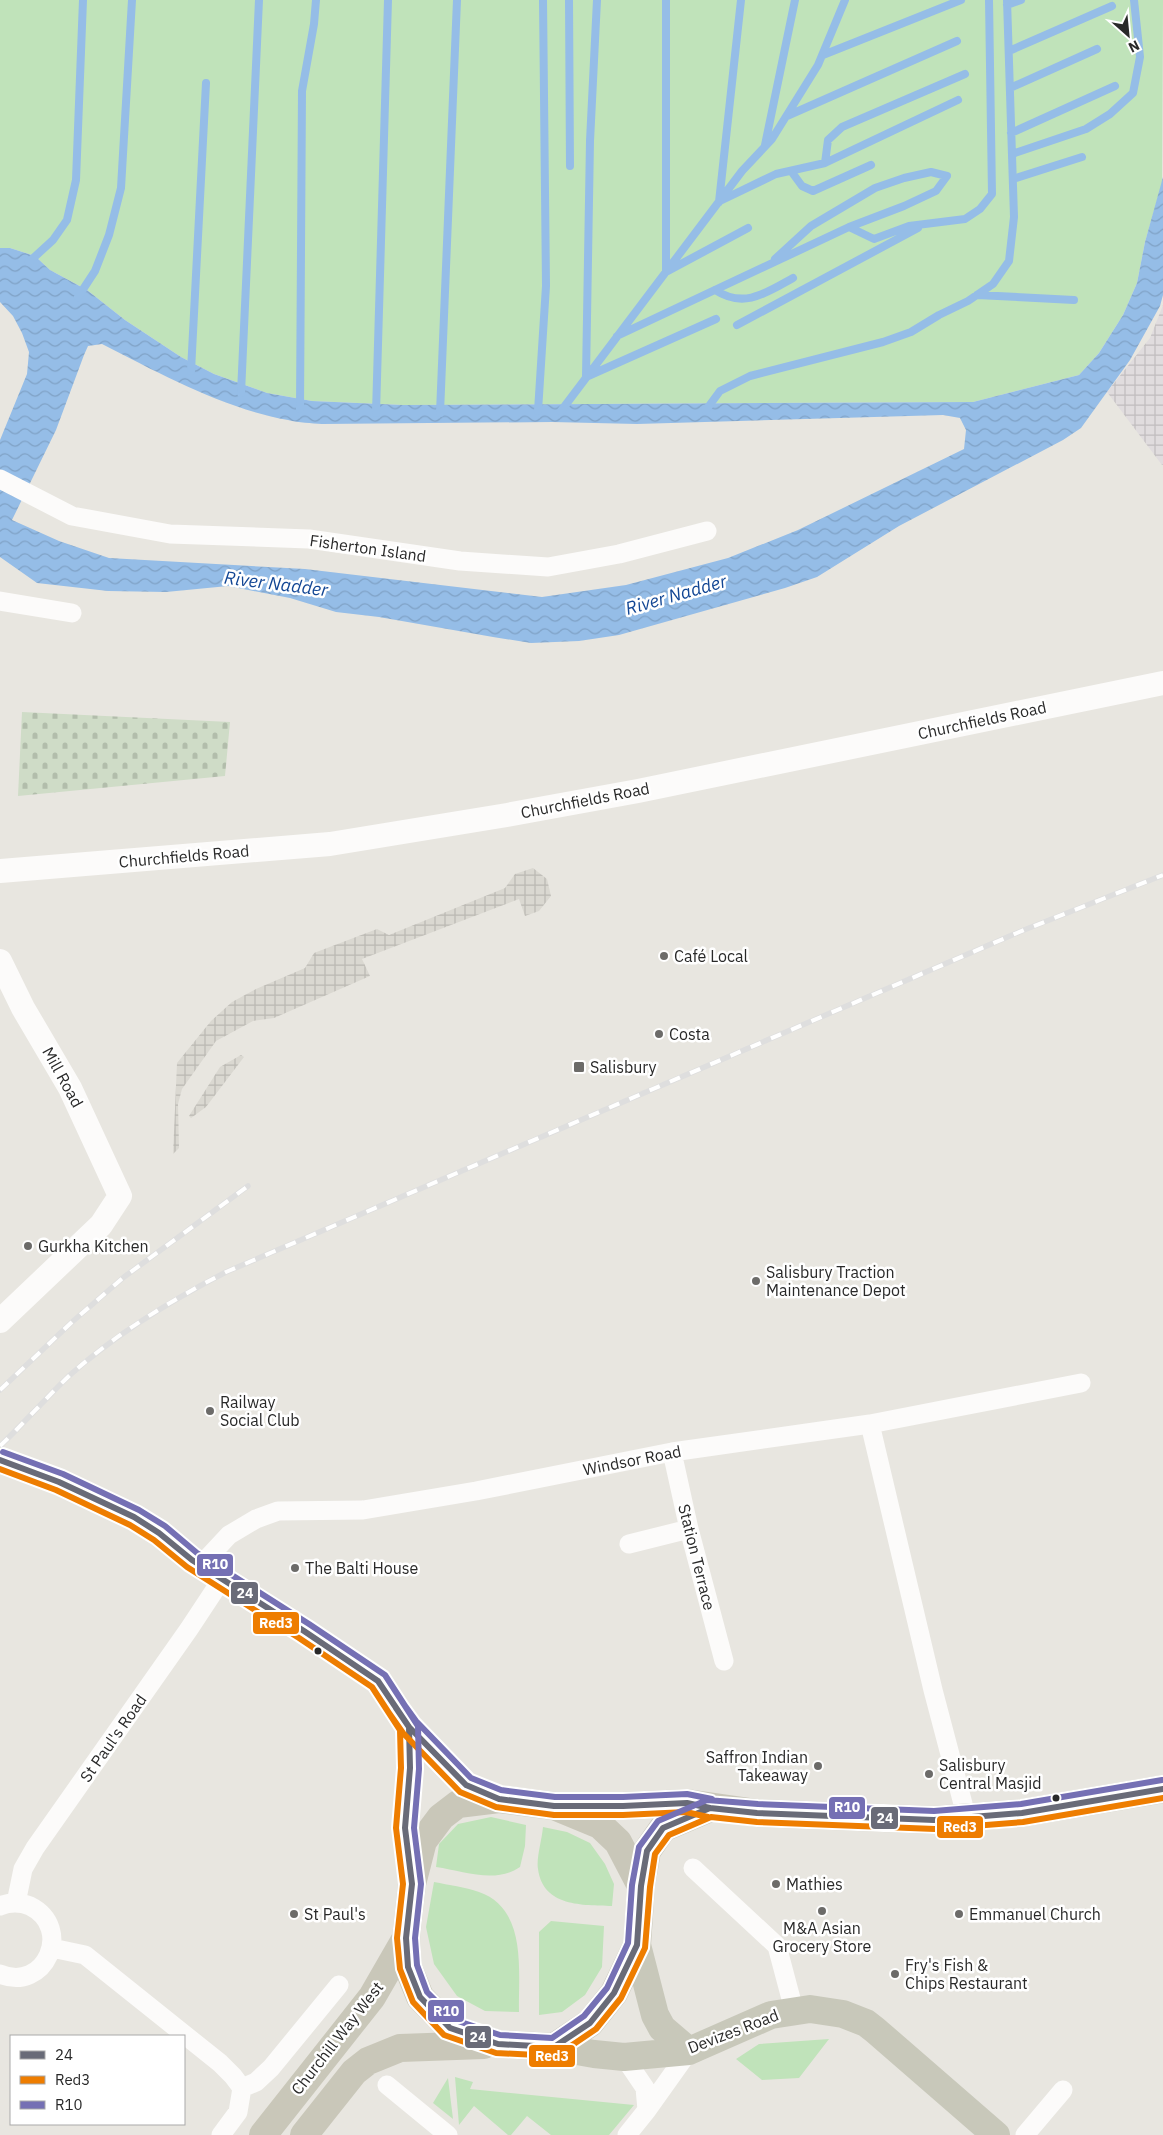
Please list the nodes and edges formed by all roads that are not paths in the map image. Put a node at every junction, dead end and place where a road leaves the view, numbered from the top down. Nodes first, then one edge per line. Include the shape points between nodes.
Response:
1 (0, 479) edge
2 (707, 531) dead end
3 (0, 601) edge
4 (72, 613) dead end
5 (1163, 683) edge
6 (0, 871) edge
7 (0, 961) edge
8 (0, 1321) edge
9 (1081, 1383) dead end
10 (870, 1424) junction
11 (672, 1452) junction
12 (0, 1460) edge
13 (690, 1529) junction
14 (628, 1544) dead end
15 (201, 1565) junction
16 (222, 1579) junction
17 (724, 1661) dead end
18 (409, 1728) junction
19 (1163, 1789) edge
20 (498, 1799) junction
21 (554, 1806) junction
22 (710, 1808) junction
23 (966, 1819) junction
24 (693, 1868) dead end
25 (412, 1884) junction
26 (641, 1886) junction
27 (8, 1904) edge
28 (406, 1938) junction
29 (637, 1945) junction
30 (52, 1948) junction
31 (0, 1974) edge
32 (339, 1985) dead end
33 (794, 2010) junction
34 (498, 2044) junction
35 (554, 2047) junction
36 (689, 2051) junction
37 (624, 2057) junction
38 (387, 2085) dead end
39 (242, 2088) junction
40 (1063, 2090) dead end
41 (647, 2110) junction
42 (221, 2135) edge
43 (262, 2135) edge
44 (304, 2135) edge
45 (448, 2135) edge
46 (627, 2135) edge
47 (996, 2135) edge
48 (1025, 2135) edge

1 - 2 street, Fisherton Island via 72,516 170,534 309,539 460,561 548,568
3 - 4 street
5 - 6 street, Churchfields Road via 638,790 330,844
7 - 8 street, Mill Road via 23,1008 70,1088 120,1196 101,1225
9 - 10 street, Windsor Road
10 - 11 street, Windsor Road
10 - 23 street
11 - 13 street, Station Terrace
11 - 15 street, Windsor Road via 363,1510 278,1511 256,1519 229,1536
12 - 15 street via 59,1482 134,1517
13 - 14 street
13 - 17 street, Station Terrace
15 - 16 street
16 - 18 street via 378,1681
16 - 27 street, St Paul's Road via 35,1848
18 - 20 street via 466,1786
18 - 25 street via 406,1828
19 - 23 highway
20 - 21 highway
20 - 25 highway via 458,1804 441,1817 423,1841
21 - 22 highway via 687,1803
21 - 26 highway via 600,1825 618,1842
22 - 23 highway via 881,1820
22 - 26 highway via 663,1828 647,1850
24 - 33 street, Devizes Road via 777,1946
25 - 28 highway
26 - 29 highway
27 - 30 street via 27,1904 37,1910 51,1932
28 - 34 highway via 408,1967 420,1997 450,2028
28 - 43 highway, Churchill Way West via 372,1997
29 - 35 highway via 614,1993 590,2023
29 - 36 main road via 655,2015 662,2028
30 - 31 street via 40,1968 30,1975 18,1978
30 - 39 street via 85,1955 220,2063
32 - 39 street via 271,2068 256,2082
33 - 36 main road, Devizes Road via 755,2021
33 - 47 main road, Devizes Road via 831,2012 866,2023
34 - 35 highway
34 - 44 highway, Churchill Way West via 400,2048 368,2061 354,2072
35 - 37 main road, Devizes Road
36 - 37 main road, Devizes Road
36 - 41 street
37 - 41 street via 645,2088
38 - 45 street
39 - 42 street via 238,2112
40 - 48 street
41 - 46 street

